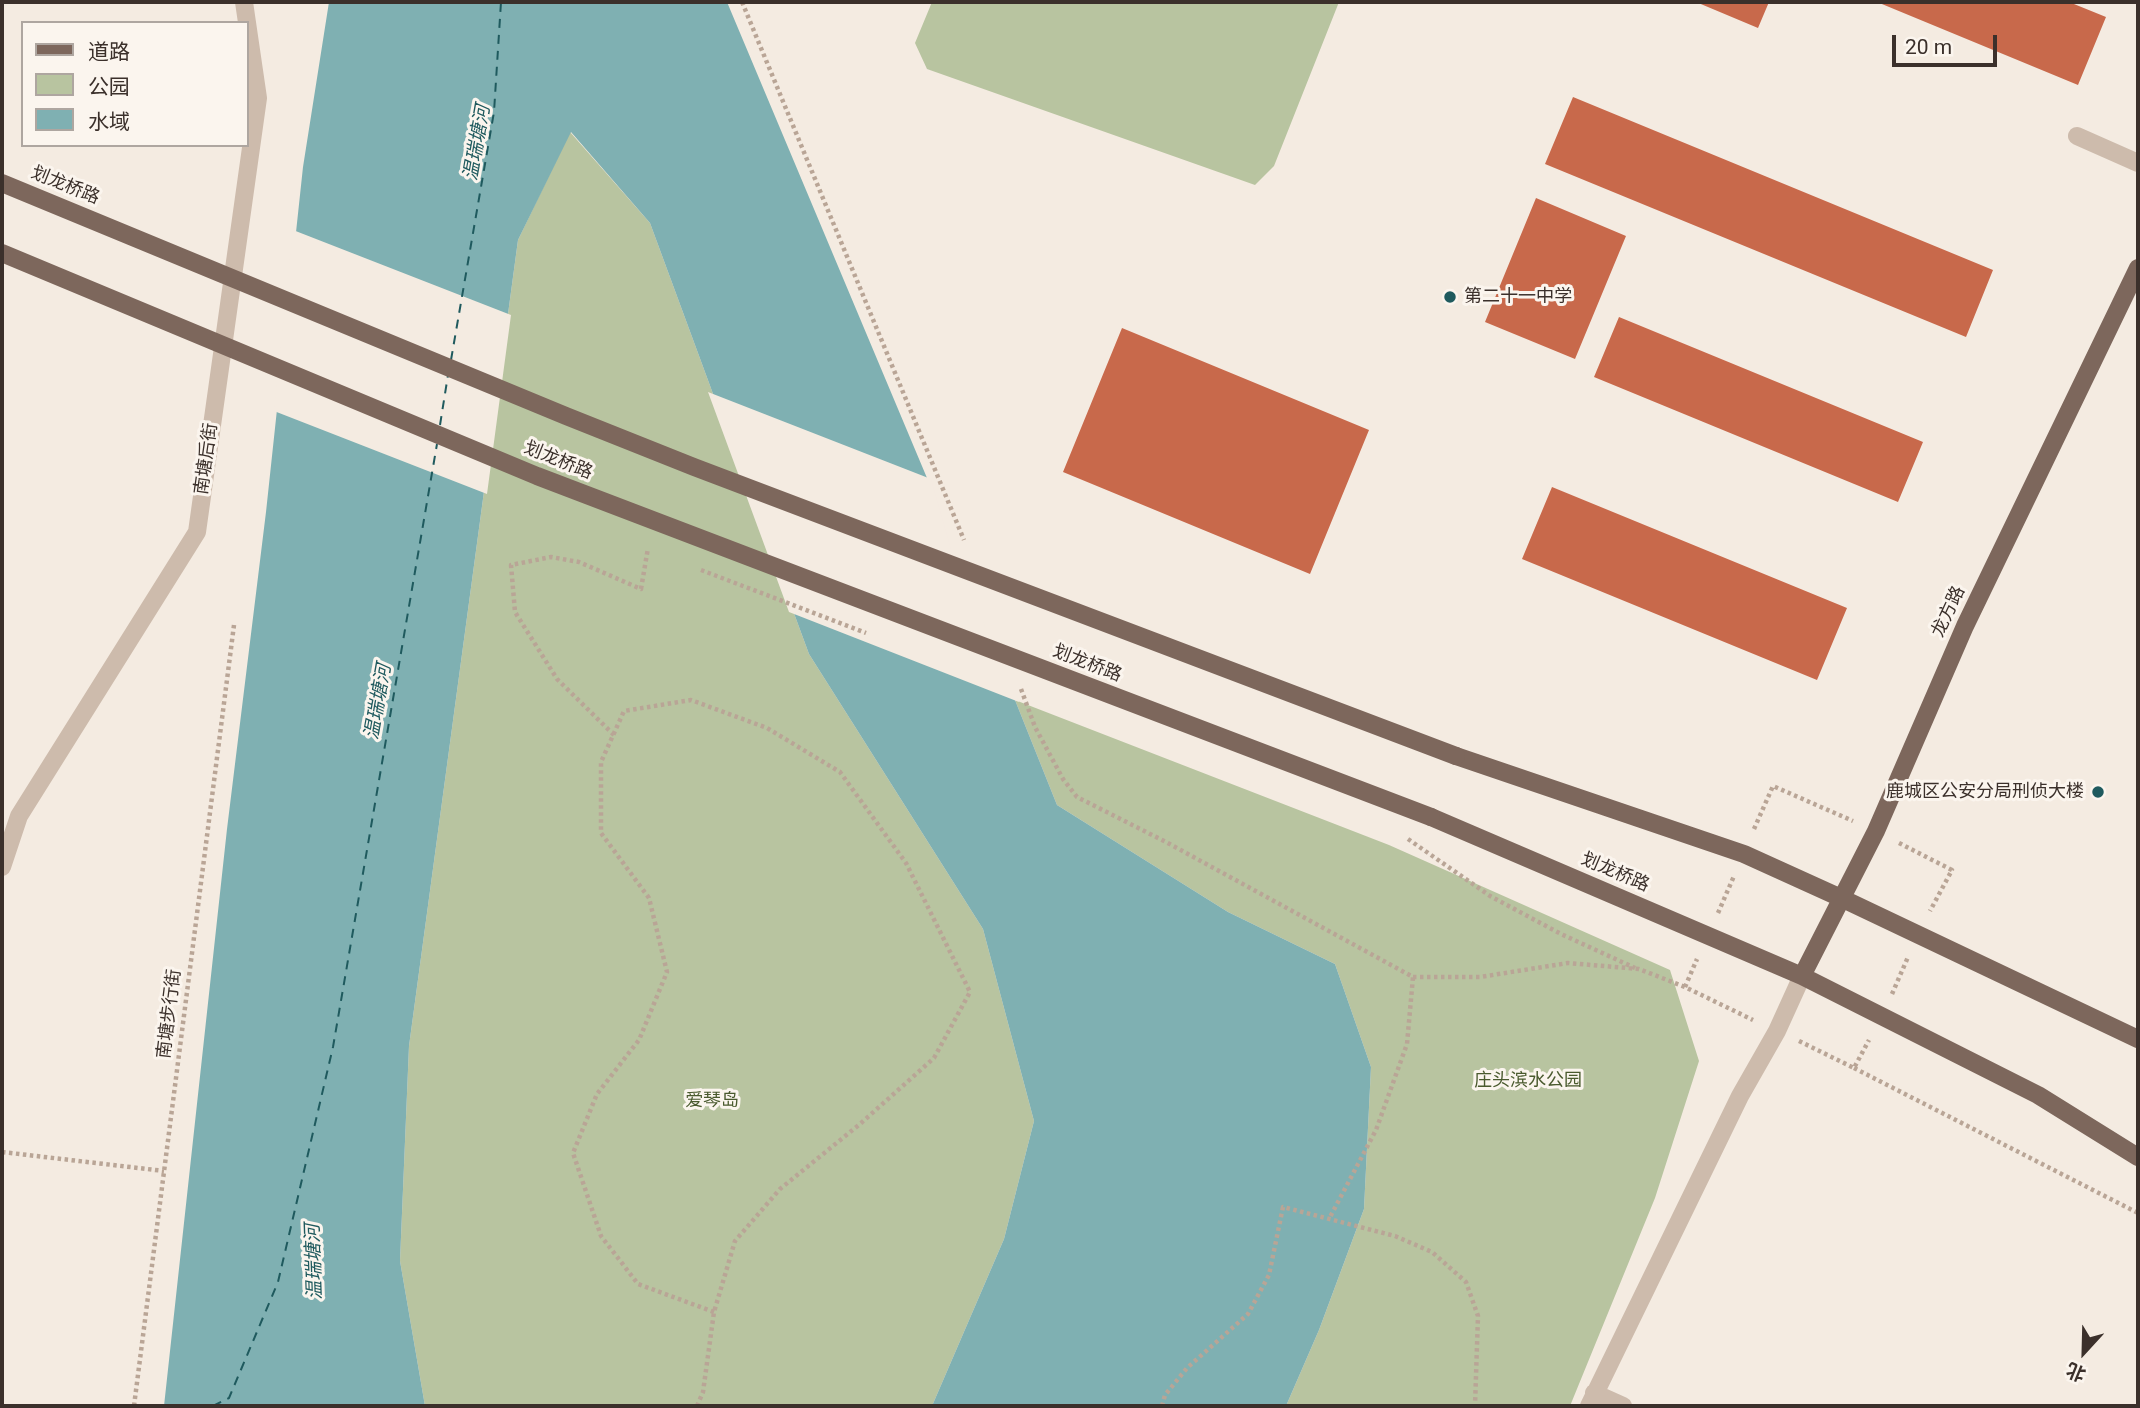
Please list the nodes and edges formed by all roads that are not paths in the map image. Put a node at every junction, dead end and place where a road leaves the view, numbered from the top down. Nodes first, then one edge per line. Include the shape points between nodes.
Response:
1 (244, 2) edge
2 (247, 21) edge
3 (248, 29) edge
4 (2077, 136) dead end
5 (2138, 163) edge
6 (2, 183) edge
7 (2, 253) edge
8 (2138, 268) edge
9 (2, 867) edge
10 (1841, 898) junction
11 (1802, 976) junction
12 (2138, 1039) edge
13 (2138, 1157) edge
14 (1592, 1400) edge
15 (1623, 1406) edge

1 - 2 street, 南塘后街
3 - 9 street, 南塘后街 via 258,98 197,532 19,816
4 - 5 street
6 - 10 main road, 划龙桥路, bridge via 630,441 1456,756 1744,854
7 - 11 main road, 划龙桥路, bridge via 550,481 1430,817
8 - 10 main road, 龙方路 via 1965,626 1876,831
10 - 11 main road, 龙方路
10 - 12 main road, 划龙桥路
11 - 13 main road, 划龙桥路 via 2038,1095
11 - 14 street
14 - 15 street

